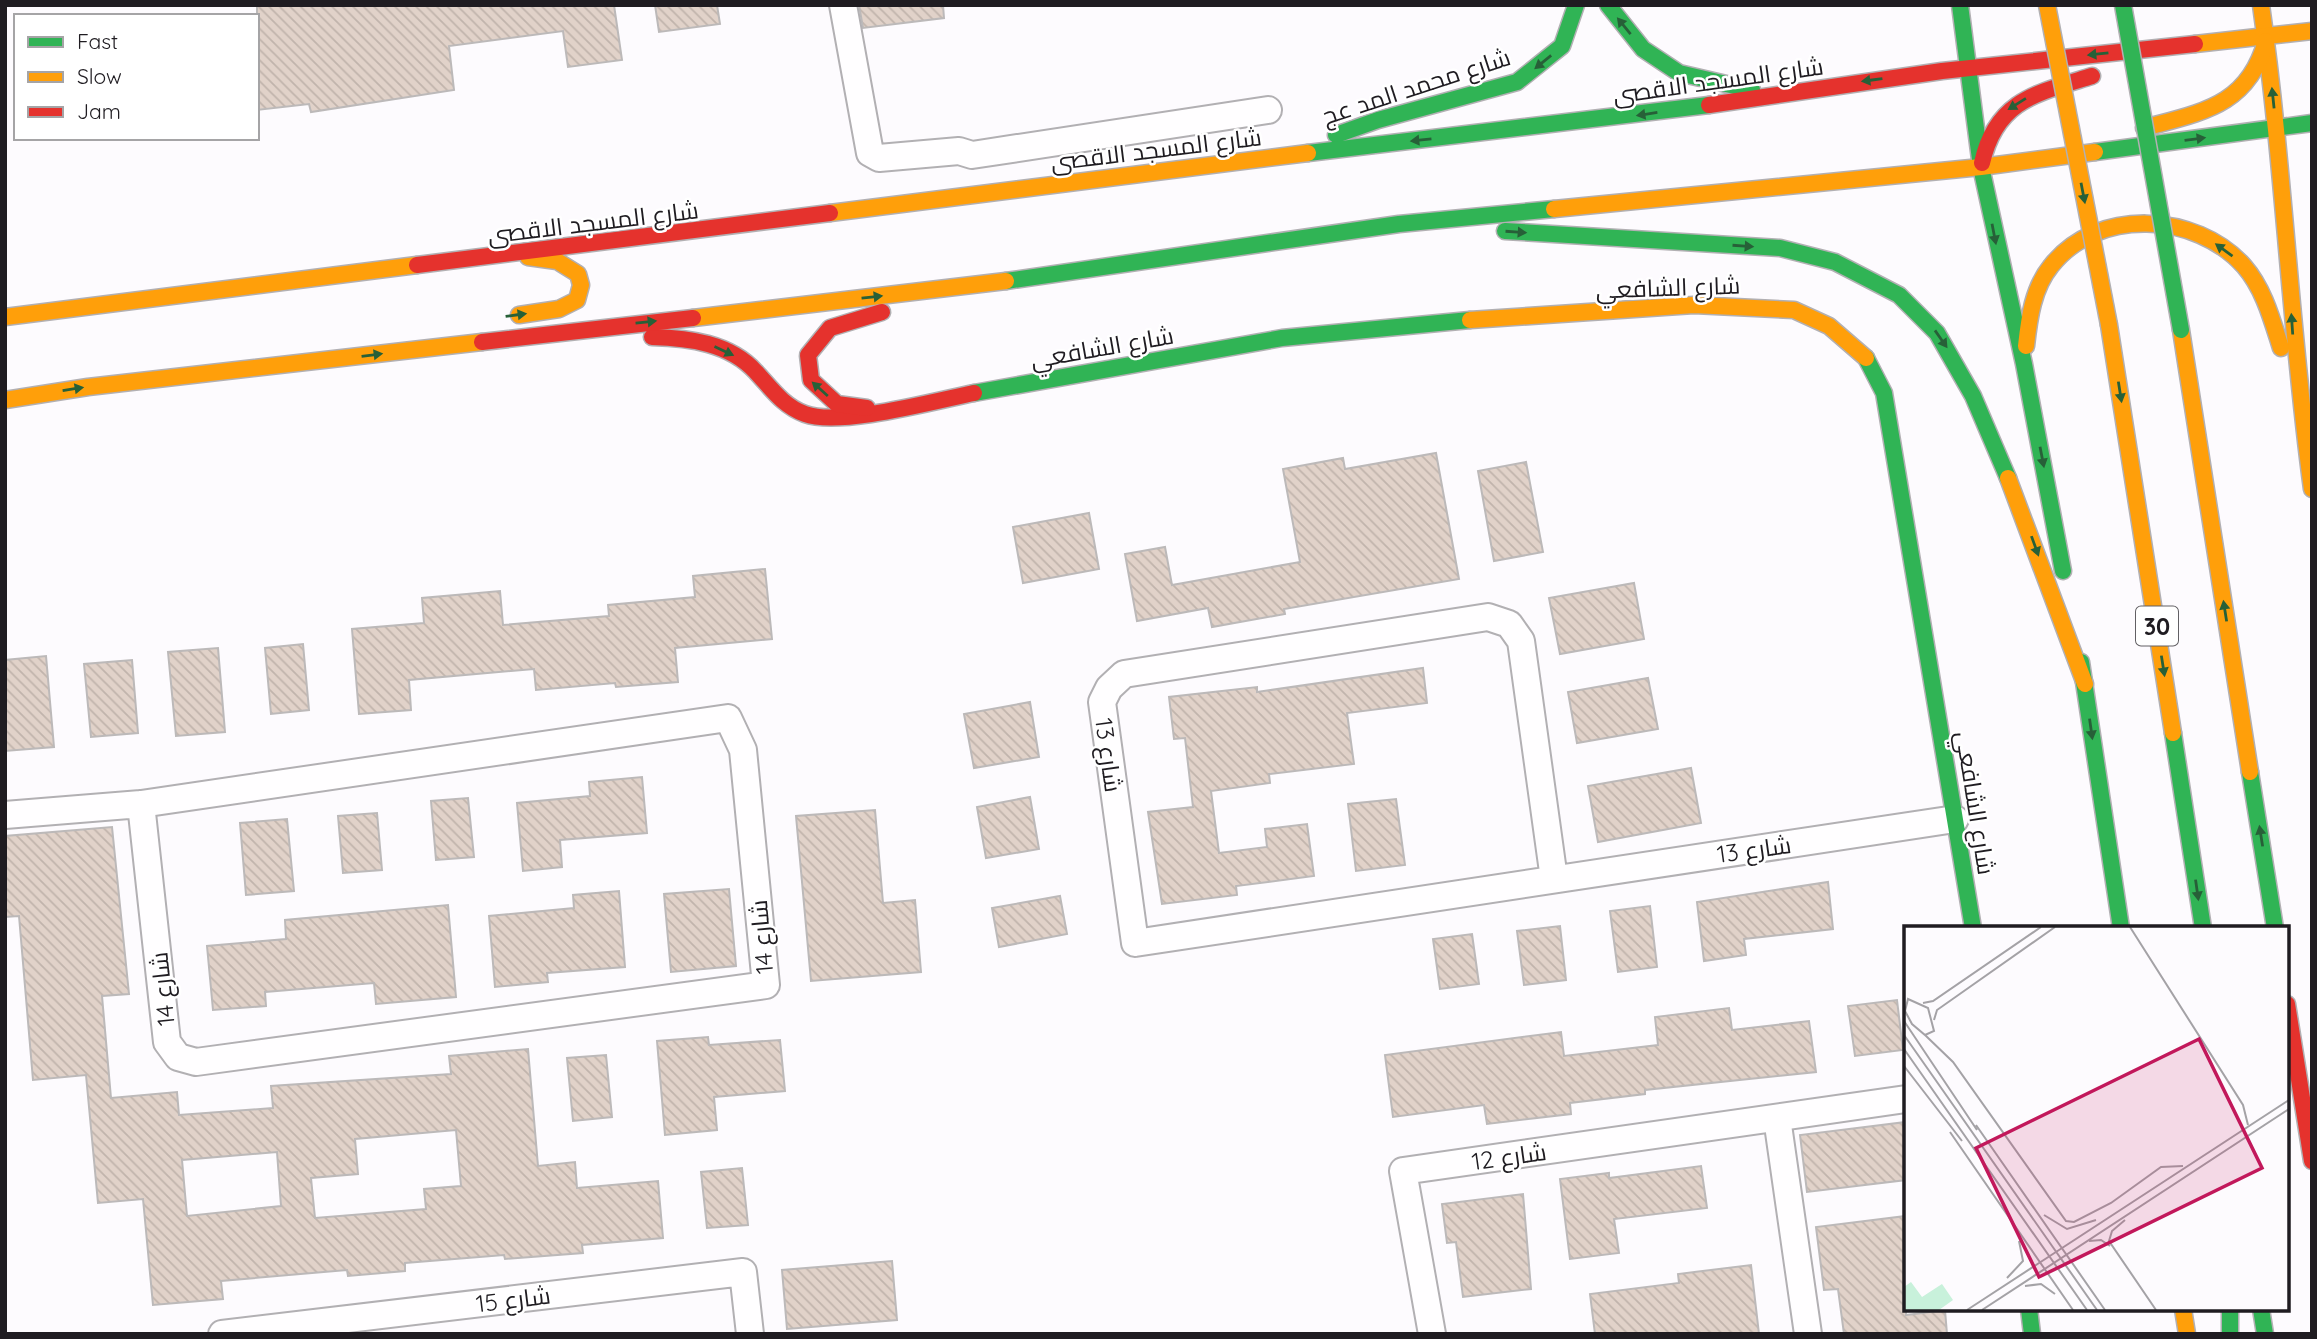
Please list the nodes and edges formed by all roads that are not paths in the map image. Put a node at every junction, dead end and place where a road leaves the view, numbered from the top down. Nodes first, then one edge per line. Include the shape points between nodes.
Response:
1 (843, 5) edge
2 (1576, 5) edge
3 (1608, 5) edge
4 (1961, 5) edge
5 (2047, 5) edge
6 (2123, 5) edge
7 (2261, 5) edge
8 (2312, 31) edge
9 (2267, 38) junction
10 (2197, 43) junction
11 (1968, 68) junction
12 (1770, 94) junction
13 (1268, 110) dead end
14 (2312, 123) edge
15 (2277, 129) junction
16 (972, 155) junction
17 (1276, 157) junction
18 (2049, 157) junction
19 (1981, 167) junction
20 (990, 193) junction
21 (1399, 224) junction
22 (513, 255) junction
23 (965, 287) junction
24 (5, 317) edge
25 (506, 317) dead end
26 (350, 340) dead end
27 (487, 340) junction
28 (2024, 364) junction
29 (283, 366) junction
30 (2298, 395) junction
31 (5, 400) edge
32 (882, 410) junction
33 (2312, 489) edge
34 (2085, 684) junction
35 (141, 804) junction
36 (5, 815) edge
37 (1955, 819) junction
38 (1553, 878) junction
39 (1973, 926) edge
40 (2120, 926) edge
41 (2203, 926) edge
42 (2275, 926) edge
43 (2289, 1016) edge
44 (2297, 1064) junction
45 (1904, 1099) edge
46 (2312, 1117) edge
47 (1777, 1118) junction
48 (2312, 1161) edge
49 (2029, 1311) edge
50 (2183, 1311) edge
51 (2230, 1311) edge
52 (2261, 1311) edge
53 (222, 1334) edge
54 (750, 1334) edge
55 (1432, 1334) edge
56 (1808, 1334) edge
57 (2032, 1334) edge
58 (2187, 1334) edge
59 (2231, 1334) edge
60 (2265, 1334) edge

1 - 16 street via 870,153 886,158 959,151
2 -> 17 main road, شارع محمد المد عج via 1562,46 1517,82 1378,120
12 -> 3 main road via 1679,73 1643,49
4 - 11 main road
5 -> 41 main road, 30, bridge via 2109,325
42 -> 6 main road, bridge via 2181,330
7 - 9 main road
8 - 9 main road, شارع المسجد الاقصى
9 - 10 main road, شارع المسجد الاقصى
15 -> 9 main road
9 - 18 main road via 2253,78 2231,98
10 -> 11 main road, شارع المسجد الاقصى
10 -> 19 main road via 2015,104 1990,132
11 -> 12 main road, شارع المسجد الاقصى
11 - 19 main road
12 -> 17 main road, شارع المسجد الاقصى via 1635,116
13 - 16 street
14 - 15 main road
18 -> 15 main road
30 -> 15 main road
16 - 20 street
17 - 20 main road, شارع المسجد الاقصى
18 - 19 main road
19 - 21 main road
19 -> 28 main road
20 - 22 main road, شارع المسجد الاقصى
21 - 23 main road
21 -> 34 main road via 1780,248 1835,262 1887,286 1937,333 1973,396 2028,526
22 - 24 main road, شارع المسجد الاقصى
25 -> 22 main road via 559,309 578,300 581,285 578,274 557,261
27 -> 23 main road
32 -> 23 main road, شارع الشافعي via 837,404 811,380 808,355 830,328
26 - 29 main road
29 -> 27 main road
27 -> 32 main road, شارع الشافعي via 680,337 718,347 747,362 782,401 810,415 841,421
30 -> 28 main road via 2265,303 2242,264 2210,240 2160,224 2092,234 2057,257 2034,299
28 -> 34 main road
31 -> 29 main road
30 - 33 main road
32 - 37 main road, شارع الشافعي via 1296,336 1694,305 1794,310 1829,327 1864,354 1884,393
34 -> 40 main road
35 - 35 street, شارع 14 via 728,718 743,750 766,985 196,1062 178,1057 167,1042
35 - 36 street, شارع 14
37 - 38 street, شارع 13
37 - 39 main road, شارع الشافعي
38 - 38 street, شارع 13 via 1135,943 1102,702 1124,674 1488,617 1509,624 1521,641
43 - 44 main road
44 - 46 main road
44 - 48 main road
45 - 47 street, شارع 12
47 - 55 street, شارع 12 via 1404,1171
47 - 56 street
49 - 57 main road
50 - 58 main road
51 - 59 main road
52 - 60 main road
53 - 54 street, شارع 15 via 743,1272

